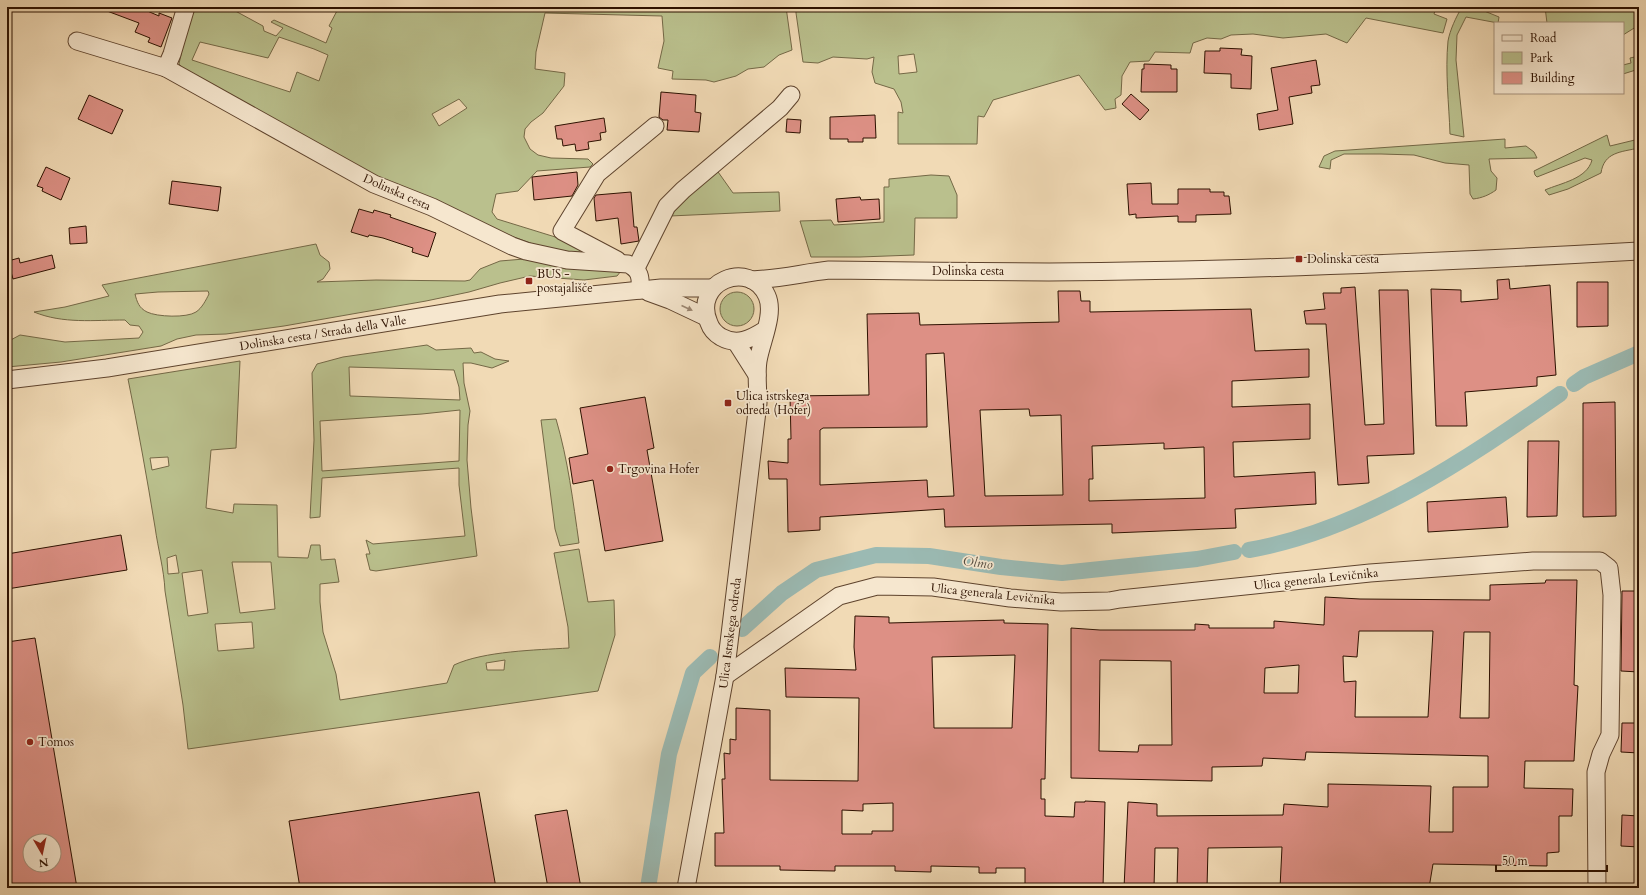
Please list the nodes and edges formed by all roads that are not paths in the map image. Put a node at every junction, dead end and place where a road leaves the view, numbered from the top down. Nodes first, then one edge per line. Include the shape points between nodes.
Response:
1 (186, 7) edge
2 (77, 41) dead end
3 (166, 68) junction
4 (791, 95) dead end
5 (655, 126) dead end
6 (1639, 251) edge
7 (629, 265) junction
8 (790, 277) junction
9 (752, 280) junction
10 (712, 288) junction
11 (640, 290) junction
12 (770, 307) junction
13 (706, 317) junction
14 (765, 330) junction
15 (736, 342) junction
16 (757, 375) junction
17 (7, 380) edge
18 (725, 676) junction
19 (686, 888) edge
20 (1597, 888) edge

1 - 3 street
2 - 3 street, Dolinska cesta
3 - 7 street, Dolinska cesta via 374,184 432,207 512,246 567,260
4 - 7 street via 780,108 667,206
5 - 7 street via 597,174 562,231
6 - 8 street, Dolinska cesta via 1278,268 1049,272 829,270
7 - 11 street via 640,273
8 - 9 street
8 - 12 street
9 - 10 street via 730,277
9 - 12 street via 767,296
10 - 11 street, Dolinska cesta / Strada della Valle via 672,287
10 - 13 street via 707,297
11 -> 13 street, Dolinska cesta / Strada della Valle via 670,300
11 - 17 street, Dolinska cesta / Strada della Valle via 500,304 107,368
12 - 14 street
13 - 15 street via 710,327 717,334
14 - 15 street
14 - 16 street
15 - 16 street
16 - 18 street, Ulica Istrskega odreda via 758,403
18 - 19 street, Ulica Istrskega odreda
18 - 20 street, Ulica generala Levičnika via 839,596 877,586 933,587 1061,602 1109,601 1370,572 1543,561 1600,561 1609,568 1612,596 1610,735 1596,772

